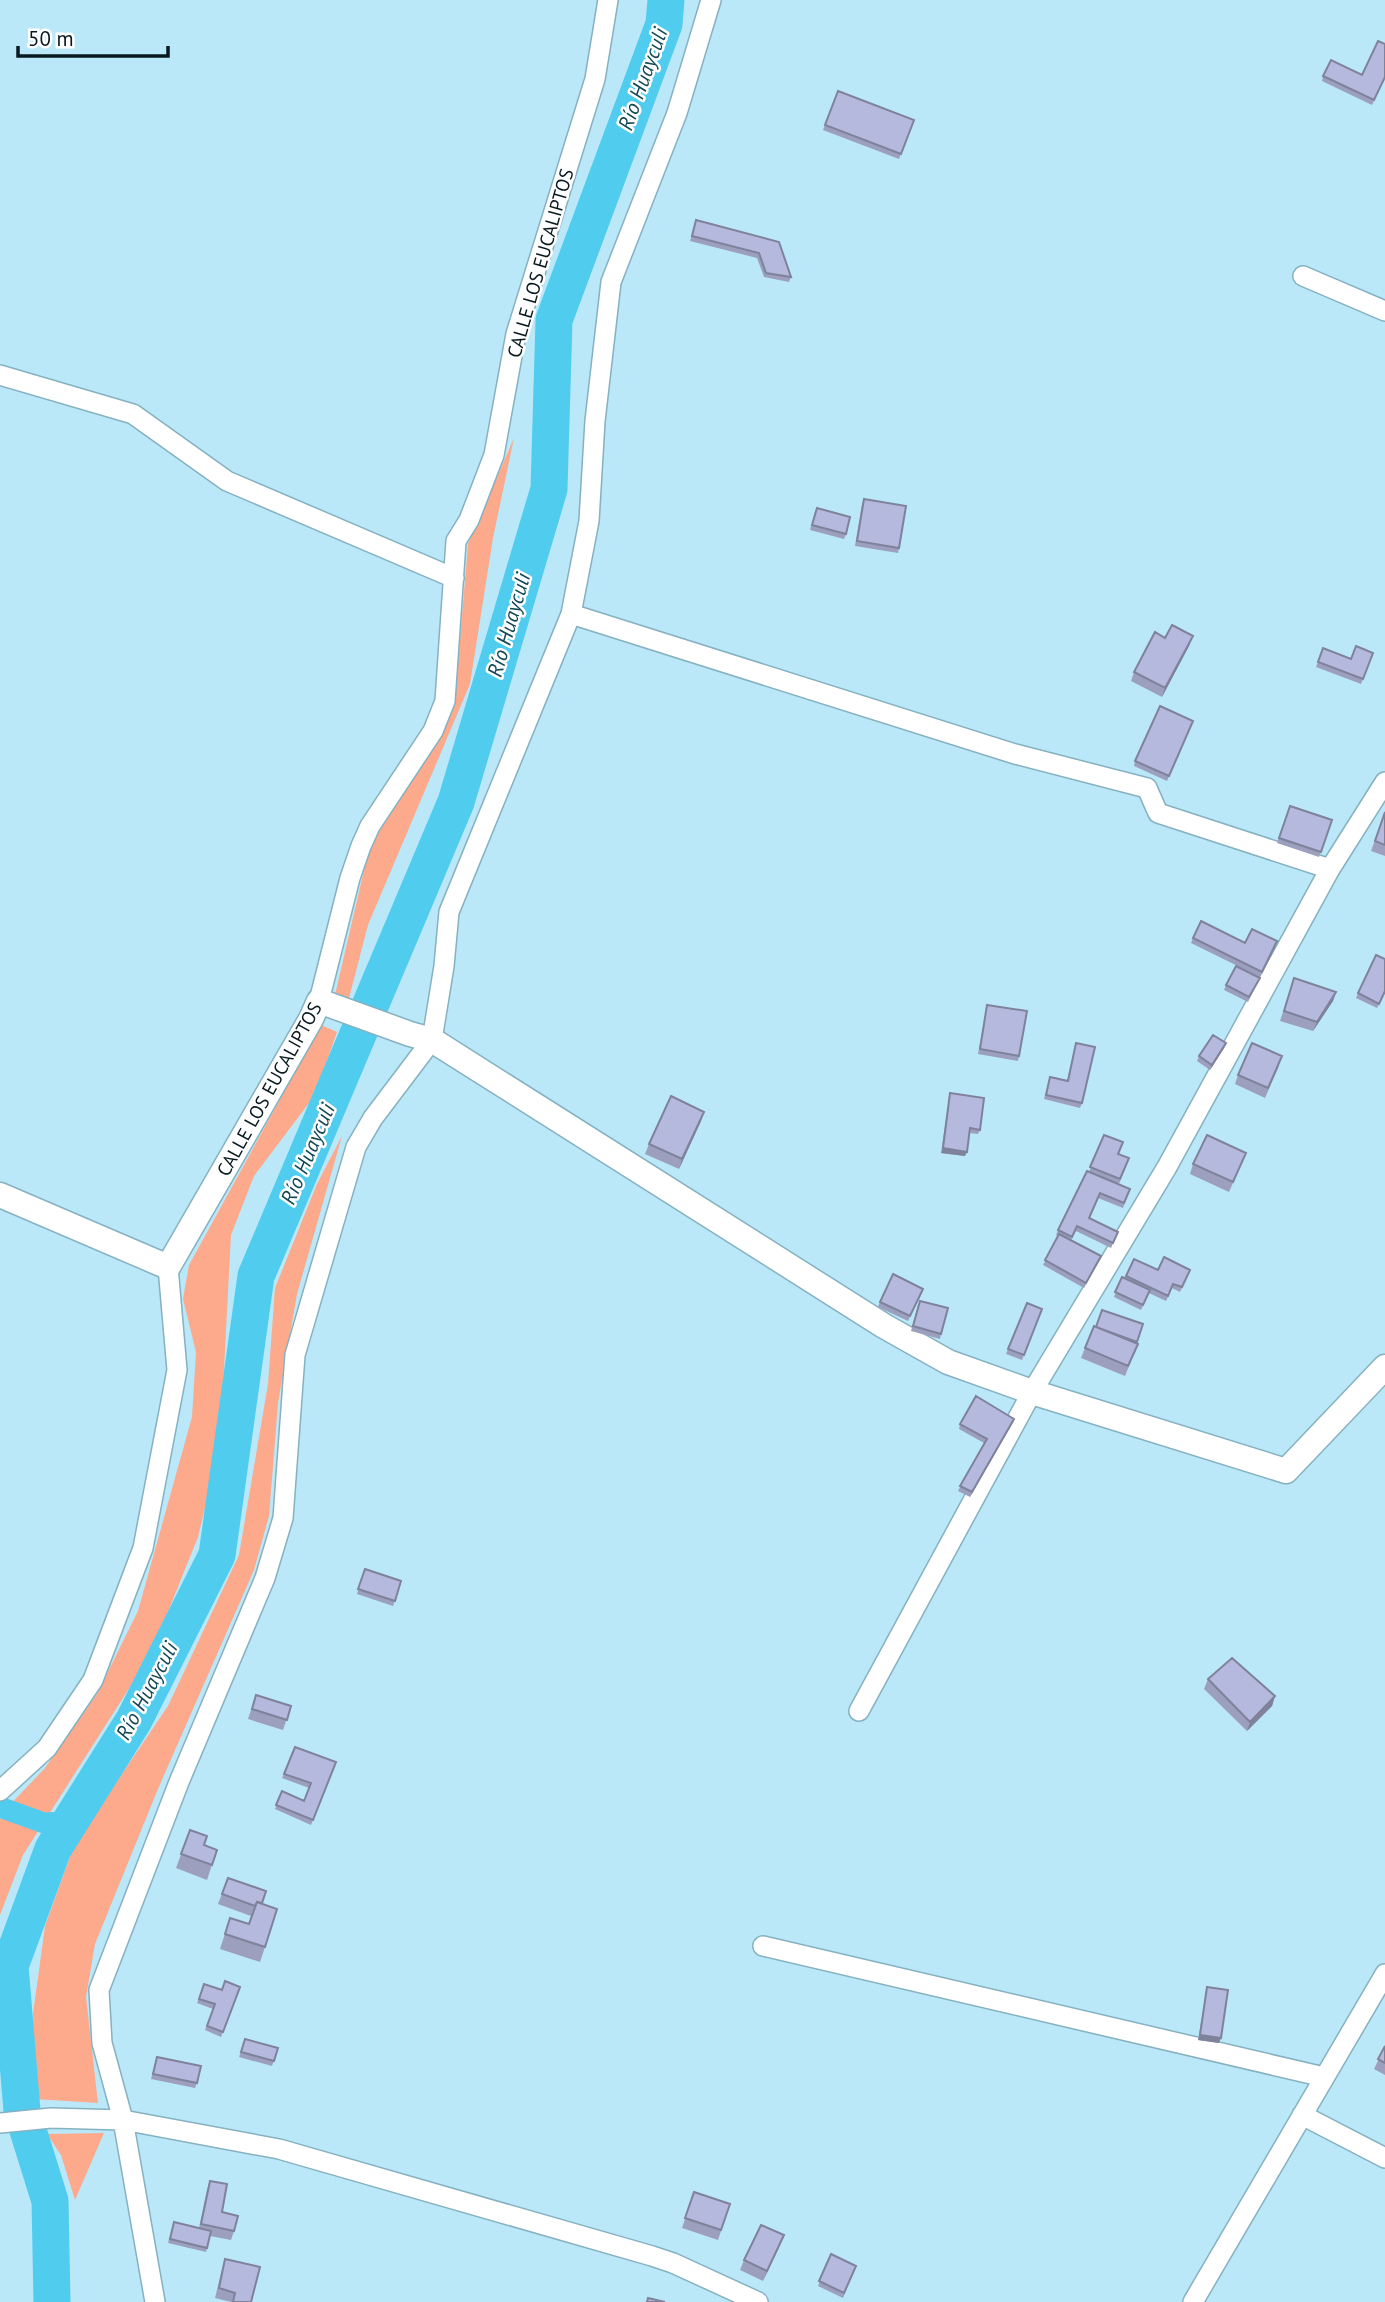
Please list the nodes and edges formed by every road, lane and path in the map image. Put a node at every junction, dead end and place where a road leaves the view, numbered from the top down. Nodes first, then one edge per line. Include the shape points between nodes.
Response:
1 (608, 0) edge
2 (712, 0) edge
3 (1303, 276) dead end
4 (1385, 311) edge
5 (0, 375) edge
6 (454, 578) junction
7 (571, 614) junction
8 (1385, 782) edge
9 (1330, 869) junction
10 (329, 1005) junction
11 (421, 1037) junction
12 (0, 1195) edge
13 (168, 1267) junction
14 (1385, 1367) edge
15 (1032, 1392) junction
16 (859, 1711) dead end
17 (0, 1791) edge
18 (763, 1946) dead end
19 (1385, 1974) edge
20 (1324, 2077) junction
21 (1302, 2115) junction
22 (123, 2120) junction
23 (0, 2123) edge
24 (1385, 2158) edge
25 (155, 2302) edge
26 (758, 2302) edge
27 (1193, 2302) edge

1 - 6 street, CALLE LOS EUCALIPTOS via 596,79 516,334 494,455 456,541
2 - 7 street via 677,113 611,282 589,521
3 - 4 street
5 - 6 street via 132,414 227,481
6 - 10 street, CALLE LOS EUCALIPTOS via 445,701 433,731 370,825 361,846 350,878
7 - 9 street via 1015,754 1147,788 1157,813
7 - 11 street via 449,912 444,966
8 - 9 street
9 - 15 street via 1167,1167
10 - 11 street
10 - 13 street, CALLE LOS EUCALIPTOS via 311,1020
11 - 15 street via 884,1326 948,1362
11 - 22 street via 356,1147 295,1355 283,1518 265,1578 179,1782 99,1990 102,2043
12 - 13 street
13 - 17 street via 177,1370 143,1548 93,1680 47,1748
14 - 15 street via 1286,1471
15 - 16 street
18 - 20 street
19 - 20 street
20 - 21 street
21 - 24 street
21 - 27 street
22 - 23 street via 51,2118
22 - 25 street
22 - 26 street via 279,2149 652,2256

